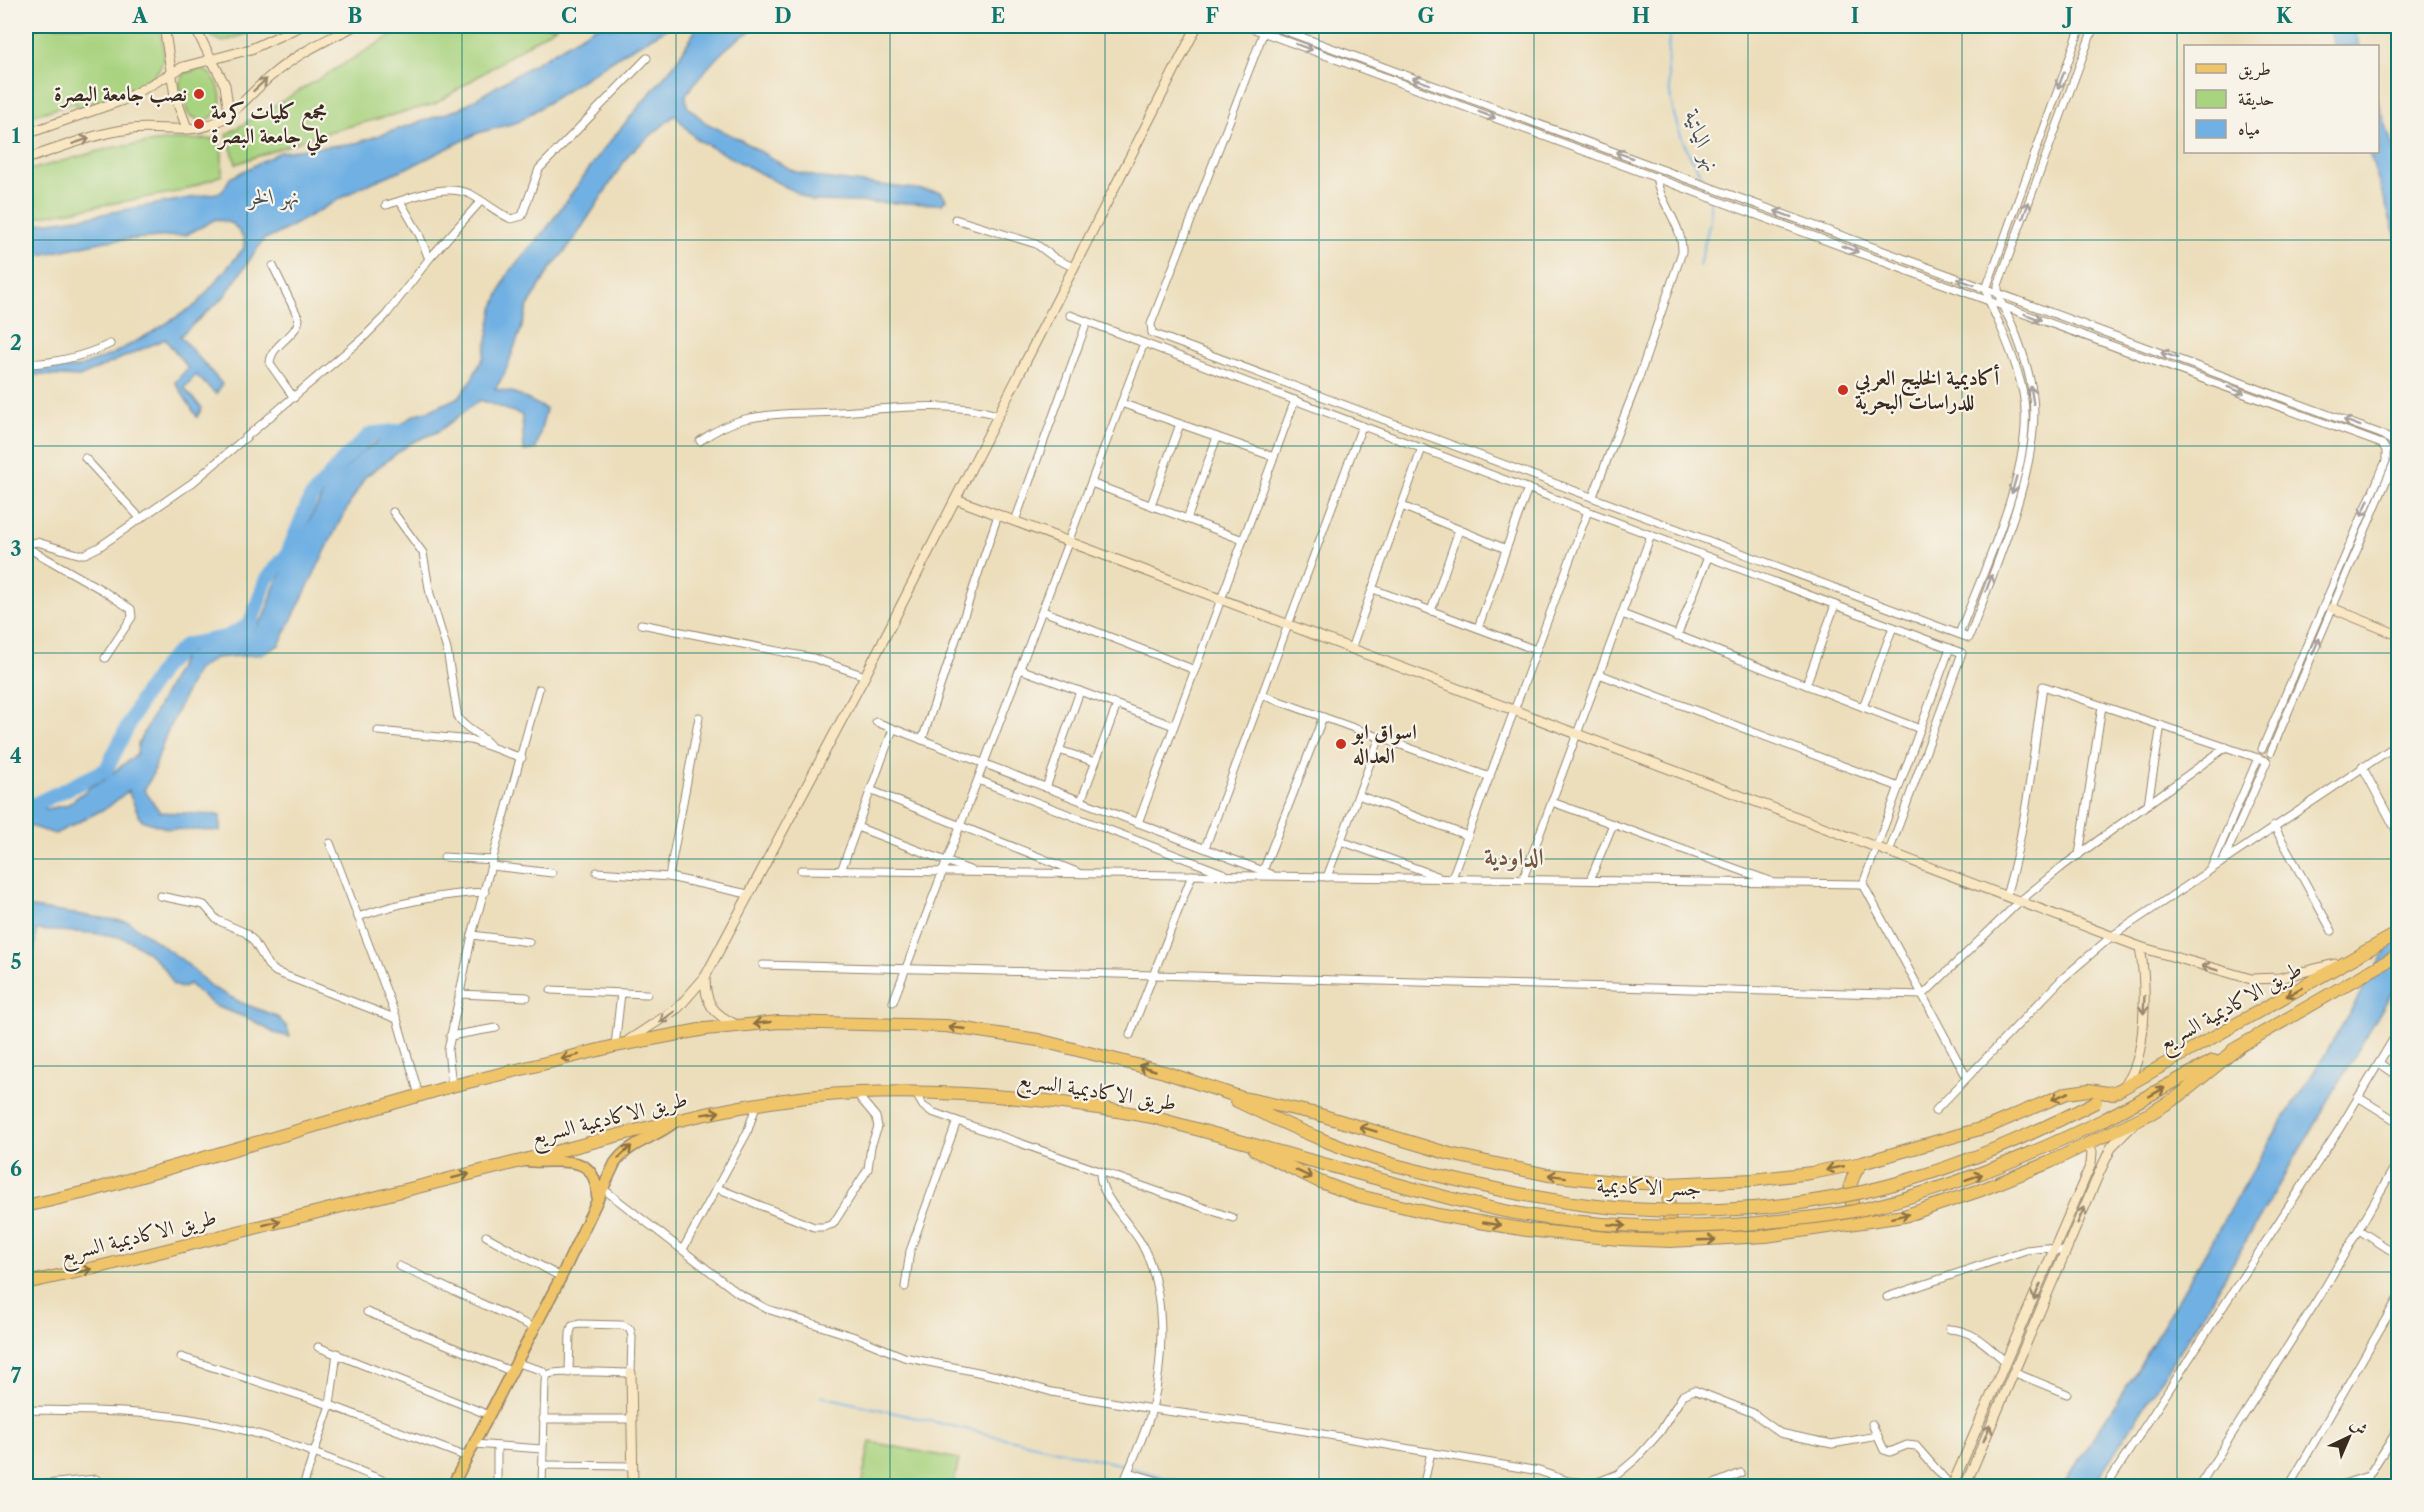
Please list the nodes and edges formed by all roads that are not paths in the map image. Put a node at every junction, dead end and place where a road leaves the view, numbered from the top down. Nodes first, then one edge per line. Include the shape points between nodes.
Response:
1 (164, 26) edge
2 (194, 26) edge
3 (301, 26) edge
4 (354, 26) edge
5 (1197, 26) edge
6 (1246, 26) edge
7 (1272, 26) edge
8 (2081, 26) edge
9 (2094, 26) edge
10 (1265, 29) edge
11 (210, 58) junction
12 (647, 58) dead end
13 (171, 73) junction
14 (229, 113) junction
15 (188, 128) junction
16 (26, 134) edge
17 (26, 159) edge
18 (1657, 168) junction
19 (1656, 178) junction
20 (400, 201) junction
21 (481, 201) junction
22 (386, 205) dead end
23 (955, 219) dead end
24 (429, 259) junction
25 (273, 266) dead end
26 (1073, 267) junction
27 (1986, 289) junction
28 (1998, 294) junction
29 (1989, 301) junction
30 (2003, 306) junction
31 (1070, 315) dead end
32 (1087, 322) junction
33 (1144, 343) junction
34 (110, 344) dead end
35 (26, 364) edge
36 (294, 398) junction
37 (1295, 400) junction
38 (1121, 403) junction
39 (998, 415) junction
40 (1180, 424) junction
41 (1362, 426) junction
42 (1217, 437) junction
43 (700, 441) dead end
44 (2394, 445) junction
45 (1422, 448) junction
46 (2386, 450) junction
47 (2396, 454) dead end
48 (85, 458) dead end
49 (1274, 458) junction
50 (2393, 465) dead end
51 (1091, 483) junction
52 (1528, 488) junction
53 (1593, 496) junction
54 (956, 499) junction
55 (1151, 505) junction
56 (1402, 506) junction
57 (1588, 511) junction
58 (393, 512) dead end
59 (998, 515) junction
60 (141, 519) junction
61 (1187, 519) junction
62 (1015, 521) junction
63 (1460, 530) junction
64 (1651, 535) junction
65 (1243, 540) junction
66 (1069, 542) junction
67 (26, 546) edge
68 (1506, 549) junction
69 (1708, 556) junction
70 (1373, 589) junction
71 (1221, 599) junction
72 (1835, 604) junction
73 (2332, 608) junction
74 (1043, 611) junction
75 (1431, 611) junction
76 (1622, 614) junction
77 (641, 624) dead end
78 (1288, 625) junction
79 (1893, 627) junction
80 (1478, 628) junction
81 (1959, 634) junction
82 (2398, 635) edge
83 (1677, 636) junction
84 (1950, 648) junction
85 (1352, 649) junction
86 (1536, 650) junction
87 (105, 658) dead end
88 (1020, 669) junction
89 (1195, 670) junction
90 (1599, 674) junction
91 (865, 676) junction
92 (1806, 685) junction
93 (539, 689) dead end
94 (1080, 691) junction
95 (1262, 695) junction
96 (2284, 697) junction
97 (2293, 700) junction
98 (1117, 705) junction
99 (2102, 706) junction
100 (1863, 707) junction
101 (1514, 710) junction
102 (699, 717) dead end
103 (1323, 717) junction
104 (876, 722) dead end
105 (2161, 725) junction
106 (1174, 726) junction
107 (893, 729) junction
108 (1920, 729) junction
109 (378, 730) dead end
110 (1577, 734) junction
111 (1380, 737) junction
112 (922, 740) junction
113 (2398, 744) edge
114 (490, 745) junction
115 (2226, 747) junction
116 (2262, 748) dead end
117 (1059, 750) junction
118 (2271, 752) dead end
119 (522, 758) junction
120 (2258, 758) junction
121 (1095, 762) junction
122 (984, 764) junction
123 (2362, 766) junction
124 (1490, 777) junction
125 (978, 780) junction
126 (1899, 787) junction
127 (1046, 788) junction
128 (870, 790) junction
129 (1358, 795) junction
130 (1080, 801) junction
131 (1552, 802) junction
132 (2148, 804) junction
133 (1138, 823) junction
134 (1613, 824) junction
135 (961, 826) junction
136 (2274, 826) junction
137 (857, 827) junction
138 (2398, 834) edge
139 (1468, 836) junction
140 (1341, 841) junction
141 (330, 843) dead end
142 (1205, 848) junction
143 (1877, 848) junction
144 (1888, 852) junction
145 (2079, 855) junction
146 (444, 857) dead end
147 (2224, 859) junction
148 (947, 861) junction
149 (492, 863) junction
150 (2211, 868) junction
151 (801, 870) dead end
152 (841, 871) junction
153 (1263, 871) junction
154 (597, 872) dead end
155 (943, 872) junction
156 (552, 873) dead end
157 (977, 873) junction
158 (1080, 874) junction
159 (1192, 875) junction
160 (1230, 876) junction
161 (1277, 876) junction
162 (669, 877) junction
163 (1327, 877) junction
164 (1443, 878) junction
165 (1452, 878) junction
166 (1523, 879) junction
167 (1590, 880) junction
168 (1775, 883) junction
169 (1863, 884) junction
170 (484, 892) junction
171 (748, 894) junction
172 (160, 896) dead end
173 (2006, 896) junction
174 (2020, 902) junction
175 (358, 917) junction
176 (2332, 931) dead end
177 (2398, 933) edge
178 (472, 936) junction
179 (2112, 936) junction
180 (529, 942) dead end
181 (2140, 947) junction
182 (2367, 951) junction
183 (2398, 955) edge
184 (763, 965) dead end
185 (906, 969) junction
186 (1154, 975) junction
187 (705, 977) junction
188 (551, 990) dead end
189 (621, 993) junction
190 (459, 994) junction
191 (647, 994) dead end
192 (1923, 995) junction
193 (527, 997) dead end
194 (893, 1002) dead end
195 (397, 1019) junction
196 (738, 1026) junction
197 (496, 1028) dead end
198 (2398, 1031) edge
199 (1130, 1035) dead end
200 (450, 1036) junction
201 (617, 1045) junction
202 (2239, 1047) junction
203 (2379, 1063) junction
204 (1966, 1076) junction
205 (2398, 1076) edge
206 (1203, 1085) junction
207 (452, 1086) junction
208 (2118, 1091) junction
209 (915, 1092) junction
210 (856, 1093) junction
211 (419, 1095) junction
212 (2358, 1097) junction
213 (2096, 1102) joint
214 (756, 1106) junction
215 (1935, 1111) dead end
216 (2151, 1113) junction
217 (678, 1119) junction
218 (2105, 1119) joint
219 (957, 1121) junction
220 (2398, 1122) edge
221 (1212, 1133) junction
222 (2081, 1147) junction
223 (523, 1160) junction
224 (2398, 1161) edge
225 (1862, 1163) junction
226 (1100, 1172) junction
227 (2389, 1177) junction
228 (2398, 1183) edge
229 (1668, 1184) junction
230 (602, 1188) junction
231 (717, 1188) junction
232 (597, 1202) junction
233 (26, 1206) edge
234 (1233, 1218) dead end
235 (1865, 1222) junction
236 (2359, 1230) junction
237 (486, 1236) dead end
238 (1670, 1241) junction
239 (683, 1249) junction
240 (2061, 1251) junction
241 (2398, 1255) edge
242 (399, 1266) dead end
243 (561, 1277) junction
244 (26, 1284) edge
245 (905, 1287) dead end
246 (1887, 1297) dead end
247 (2398, 1298) edge
248 (367, 1312) dead end
249 (535, 1328) junction
250 (1948, 1329) dead end
251 (318, 1347) dead end
252 (337, 1353) junction
253 (181, 1357) dead end
254 (2006, 1362) junction
255 (515, 1367) junction
256 (2013, 1372) junction
257 (569, 1373) junction
258 (631, 1373) junction
259 (547, 1375) junction
260 (2067, 1394) dead end
261 (330, 1405) junction
262 (1152, 1409) junction
263 (26, 1410) edge
264 (489, 1415) junction
265 (543, 1419) junction
266 (632, 1419) junction
267 (1872, 1424) dead end
268 (2398, 1429) edge
269 (1878, 1436) junction
270 (474, 1444) junction
271 (497, 1446) junction
272 (542, 1449) junction
273 (1431, 1452) junction
274 (315, 1453) junction
275 (467, 1457) junction
276 (543, 1465) junction
277 (633, 1466) junction
278 (1128, 1472) junction
279 (1741, 1473) dead end
280 (2368, 1476) junction
281 (96, 1479) dead end
282 (1424, 1483) dead end
283 (27, 1486) edge
284 (178, 1486) edge
285 (234, 1486) edge
286 (303, 1486) edge
287 (398, 1486) edge
288 (452, 1486) edge
289 (497, 1486) edge
290 (542, 1486) edge
291 (633, 1486) edge
292 (1122, 1486) edge
293 (1175, 1486) edge
294 (1713, 1486) edge
295 (1952, 1486) edge
296 (1965, 1486) edge
297 (2106, 1486) edge
298 (2199, 1486) edge
299 (2289, 1486) edge
300 (2337, 1486) edge
301 (2362, 1486) edge

1 - 13 street
2 - 11 street
3 - 11 street via 251,49
14 -> 4 street via 292,60
5 - 26 street
6 - 10 street
18 -> 7 street
8 -> 27 street
28 -> 9 street
10 -> 19 street
10 - 53 street via 1150,331
11 - 13 street
11 - 14 street via 225,85
12 - 21 street via 539,169 522,216 511,219
13 - 15 street
13 - 16 street via 115,103
14 - 15 street via 213,124
17 -> 15 street via 116,131
18 - 19 street
27 -> 18 street
19 -> 29 street
19 - 53 street via 1679,231 1682,252
20 - 21 street via 445,190 470,194
20 - 22 street
20 - 24 street
21 - 24 street
23 - 26 street via 1036,244
24 - 36 street via 375,326
25 - 36 street via 299,319 297,327 271,354 270,364
26 - 39 street
27 - 28 street
27 - 29 street
28 - 30 street
44 -> 28 street via 2381,434
29 - 30 street
29 -> 81 street via 2021,383 2025,432 2007,507
30 -> 46 street via 2375,441
81 -> 30 street via 1969,638 2016,506 2032,440 2032,395 2025,361
31 - 32 street
32 - 33 street
32 - 62 street
33 - 37 street
33 - 38 street
34 - 35 street via 75,359
36 - 60 street via 192,483
37 - 41 street
37 - 49 street
38 - 40 street
38 - 51 street
39 - 43 street via 934,405 767,416 736,421
39 - 54 street
40 - 42 street
40 - 55 street
41 - 45 street
41 - 78 street
42 - 49 street
42 - 61 street
44 - 46 street
44 - 47 street
45 - 52 street
45 - 56 street
46 -> 96 street via 2386,461
48 - 60 street
49 - 65 street
50 - 73 street
51 - 55 street
51 - 66 street
52 - 57 street
52 - 68 street
53 - 81 street
54 - 59 street
54 - 91 street
55 - 61 street
56 - 63 street
56 - 70 street
57 - 64 street
57 - 86 street
58 - 114 street via 423,553 459,718
59 - 62 street
59 - 112 street
60 - 67 street via 85,554 37,542
61 - 65 street
62 - 66 street
63 - 68 street
63 - 75 street
64 - 69 street
64 - 76 street
65 - 71 street
66 - 71 street
66 - 74 street
67 - 87 street via 131,609 132,617
68 - 80 street
69 - 72 street
69 - 83 street
70 - 75 street
70 - 85 street
71 - 78 street
71 - 89 street
72 - 79 street
72 - 92 street
73 - 82 street
97 -> 73 street
74 - 88 street
74 - 89 street
75 - 80 street
76 - 83 street
76 - 90 street
77 - 91 street via 813,658
78 - 85 street
78 - 95 street
79 - 84 street
79 - 100 street
80 - 86 street
83 - 92 street
84 - 108 street
84 - 144 street via 1962,652
85 - 101 street
86 - 101 street
88 - 94 street
88 - 122 street
89 - 106 street
90 - 110 street
90 - 126 street
91 - 171 street
92 - 100 street
93 - 119 street
94 - 98 street
94 - 117 street
95 - 103 street
95 - 142 street
96 - 97 street
96 - 116 street
97 - 118 street
98 - 106 street
98 - 121 street
99 - 105 street
99 - 145 street
99 - 173 street via 2043,686 2022,830
100 - 108 street
101 - 110 street
101 - 124 street
102 - 162 street
103 - 111 street
103 - 153 street
104 - 107 street
105 - 115 street
105 - 132 street
106 - 133 street
107 - 112 street
107 - 128 street
108 - 126 street
109 - 114 street
110 - 131 street
110 - 143 street
111 - 124 street
111 - 129 street
112 - 122 street
113 - 123 street
114 - 119 street
115 - 120 street
115 - 132 street
117 - 121 street
117 - 127 street
119 - 149 street
120 - 147 street via 2267,761
120 - 150 street
121 - 130 street
122 - 125 street
122 - 127 street
123 - 136 street
123 - 138 street
124 - 139 street
125 - 135 street
125 - 160 street
126 - 143 street
127 - 130 street
128 - 135 street
128 - 137 street
129 - 139 street
129 - 140 street
130 - 133 street
131 - 134 street
131 - 166 street
132 - 145 street
133 - 142 street
134 - 167 street
134 - 168 street
135 - 148 street
135 - 158 street
136 - 147 street
136 - 176 street
137 - 148 street
137 - 152 street
139 - 165 street
140 - 163 street
140 - 164 street
141 - 175 street
142 - 153 street
143 - 144 street
143 - 169 street
144 - 173 street
145 - 174 street
146 - 149 street
147 - 150 street
148 - 155 street
148 - 157 street
149 - 156 street
149 - 170 street
150 - 179 street
151 - 152 street
152 - 155 street
153 - 161 street
154 - 162 street
155 - 157 street
155 - 185 street
157 - 158 street
158 - 159 street
159 - 160 street
159 - 186 street
160 - 161 street
161 - 163 street
162 - 171 street
163 - 164 street
164 - 165 street
165 - 166 street
166 - 167 street
167 - 168 street
168 - 169 street
169 - 192 street
170 - 175 street via 414,900
170 - 178 street
171 - 187 street
172 - 195 street via 201,903 217,920 246,933 276,972
173 - 174 street
174 - 179 street
174 - 192 street
175 - 195 street
177 - 182 highway, طريق الاكاديمية السريع
178 - 180 street
178 - 190 street
179 - 181 street
179 - 204 street via 2062,979
182 -> 181 street via 2313,971 2251,979
181 -> 208 street via 2145,988 2142,1029 2135,1066
182 -> 208 highway, طريق الاكاديمية السريع
183 - 202 highway, طريق الاكاديمية السريع
184 - 185 street
185 - 186 street
185 - 194 street
186 - 192 street
186 - 199 street
187 - 196 street via 710,1006
187 -> 201 street via 678,1008
188 - 189 street
189 - 191 street
189 - 201 street
190 - 193 street
190 - 200 street
192 - 204 street
195 - 211 street
196 - 201 highway, طريق الاكاديمية السريع
206 -> 196 highway, طريق الاكاديمية السريع via 1080,1049 977,1030 818,1022
197 - 200 street
198 - 203 street
200 - 207 street
201 -> 207 highway, طريق الاكاديمية السريع
202 - 216 highway via 2179,1096
218 -> 202 highway, طريق الاكاديمية السريع
203 - 205 street
203 - 212 street
204 - 215 street
206 - 213 highway, جسر الاكاديمية, bridge via 1336,1144 1419,1172 1514,1194 1590,1205 1678,1210 1753,1208 1866,1191 1976,1157
229 -> 206 highway via 1548,1175 1450,1154
207 - 211 highway, طريق الاكاديمية السريع
208 - 213 highway, طريق الاكاديمية السريع
208 -> 225 highway via 2067,1093 1990,1126
209 - 210 highway, طريق الاكاديمية السريع
209 - 219 street via 927,1110
209 - 221 highway, طريق الاكاديمية السريع via 1057,1101 1152,1117
210 - 214 highway, طريق الاكاديمية السريع
210 - 231 street via 876,1118 878,1127 868,1169 833,1224 814,1227
211 - 233 highway, طريق الاكاديمية السريع
212 - 220 street
212 - 297 street
217 -> 214 highway, طريق الاكاديمية السريع
214 - 231 street via 750,1127
216 - 222 highway
240 -> 216 street via 2112,1146 2119,1136
217 - 223 highway, طريق الاكاديمية السريع
230 -> 217 main road via 628,1148
221 -> 218 highway, جسر الاكاديمية, bridge via 1484,1207 1596,1224 1675,1228 1745,1225 1870,1208 1980,1175
219 - 226 street
219 - 245 street via 910,1251
221 -> 238 highway via 1355,1195 1438,1215 1527,1230
235 -> 222 highway via 1936,1206
222 - 240 street via 2091,1150 2091,1164
223 - 232 main road via 580,1164 594,1178
244 -> 223 highway, طريق الاكاديمية السريع
224 - 227 street
225 -> 229 highway via 1753,1180
225 - 235 highway via 1852,1176 1849,1193 1854,1209
226 - 234 street
226 - 262 street via 1104,1191 1147,1254 1154,1280 1162,1334
227 - 228 street
227 - 236 street
229 - 238 highway
230 - 232 main road
230 - 239 street
231 - 239 street
232 - 243 main road
238 -> 235 highway via 1766,1236
236 - 241 street
236 - 298 street
237 - 243 street
239 - 262 street via 752,1302 904,1357 1052,1392
240 - 246 street via 2026,1250
240 -> 254 street
240 - 256 street
242 - 249 street
243 - 249 main road
247 - 299 street
248 - 255 street
249 - 255 main road
250 - 254 street via 1974,1336
251 - 252 street
252 - 261 street
252 - 264 street
253 - 261 street
254 - 295 street
255 - 259 street via 541,1370
255 - 264 main road
256 - 260 street
296 -> 256 street
257 - 258 street
257 - 258 street via 570,1329 579,1324 622,1325 630,1329
257 - 259 street
258 - 266 street
259 - 265 street
261 - 274 street
261 - 275 street
262 - 273 street
262 - 278 street
263 - 274 street via 121,1411 207,1421
264 - 270 main road
265 - 266 street
265 - 272 street
266 - 277 street
267 - 269 street
268 - 280 street
269 - 273 street via 1832,1444 1780,1433 1753,1413 1694,1390 1683,1395 1637,1458 1618,1474 1593,1484
269 - 295 street via 1887,1452 1916,1446
270 - 271 street
270 - 275 main road
271 - 272 street
271 - 289 street
272 - 276 street
273 - 282 street
274 - 286 street
274 - 287 street
275 - 288 main road
276 - 277 street
276 - 290 street
277 - 291 street
278 - 292 street
278 - 293 street
279 - 294 street
280 - 300 street
280 - 301 street
281 - 283 street
284 - 285 street

